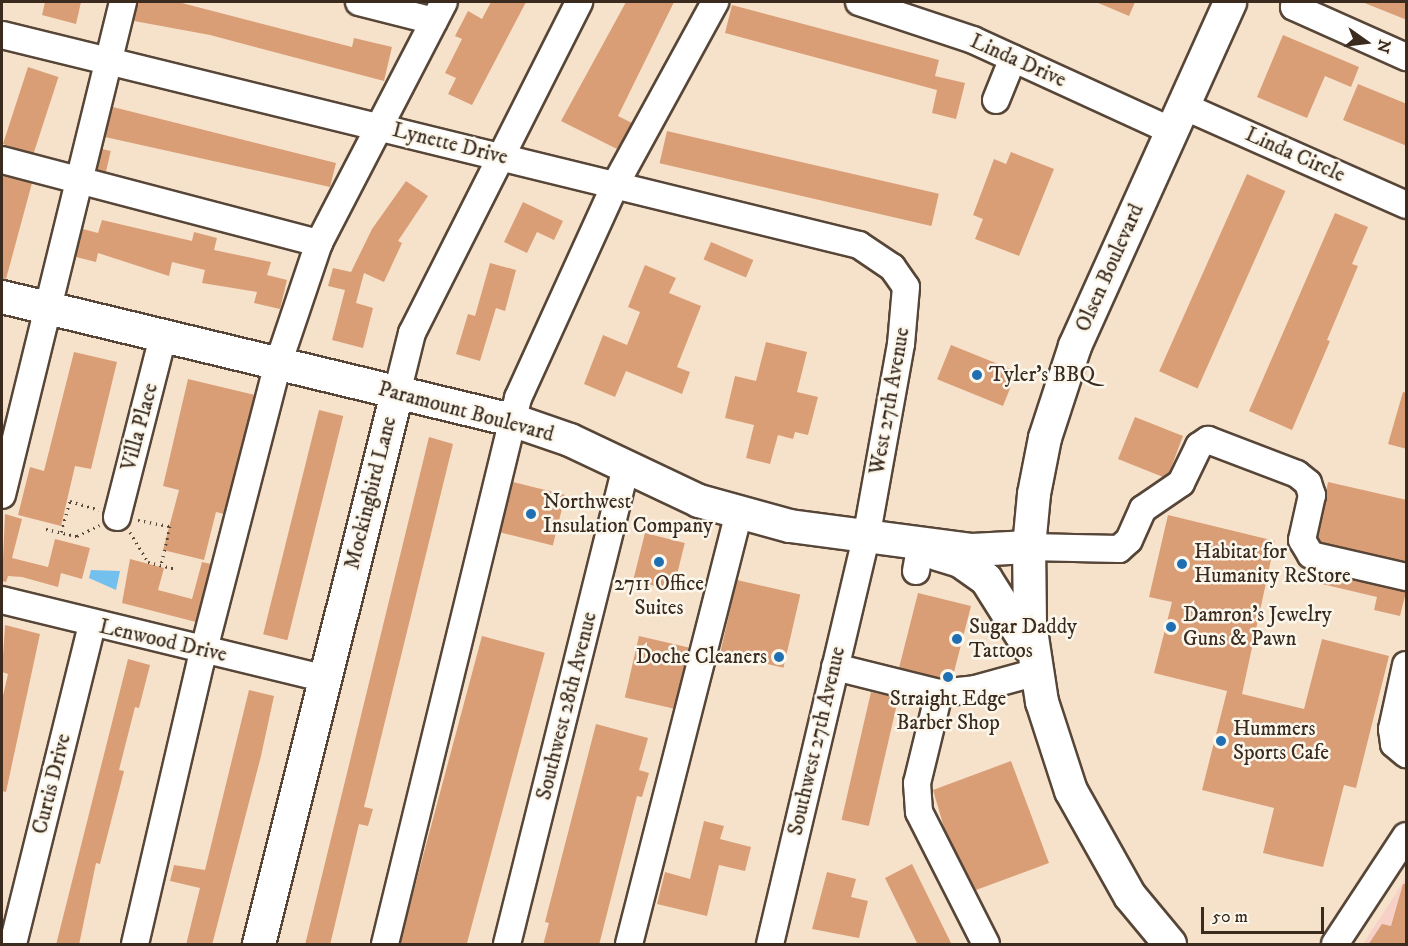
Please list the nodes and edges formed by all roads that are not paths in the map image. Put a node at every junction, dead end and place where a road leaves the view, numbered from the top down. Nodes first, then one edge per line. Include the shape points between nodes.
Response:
1 (123, 2) edge
2 (359, 2) edge
3 (579, 2) edge
4 (715, 2) edge
5 (860, 2) edge
6 (1230, 2) edge
7 (1290, 4) edge
8 (439, 11) edge
9 (2, 35) edge
10 (1407, 57) edge
11 (1012, 58) junction
12 (109, 61) junction
13 (996, 100) dead end
14 (1177, 118) junction
15 (379, 127) junction
16 (498, 156) junction
17 (2, 160) edge
18 (79, 179) junction
19 (615, 185) junction
20 (1407, 205) edge
21 (319, 243) junction
22 (892, 267) joint
23 (2, 297) edge
24 (47, 309) junction
25 (163, 337) junction
26 (278, 364) junction
27 (397, 393) junction
28 (512, 420) junction
29 (626, 468) junction
30 (1034, 494) junction
31 (2, 495) edge
32 (739, 512) junction
33 (117, 517) road end
34 (866, 538) junction
35 (1029, 547) junction
36 (955, 548) junction
37 (914, 552) junction
38 (1407, 577) edge
39 (2, 600) edge
40 (92, 624) junction
41 (204, 651) junction
42 (1036, 664) junction
43 (1407, 665) edge
44 (835, 667) junction
45 (325, 679) junction
46 (939, 693) junction
47 (1407, 754) edge
48 (1403, 852) edge
49 (13, 945) edge
50 (135, 945) edge
51 (259, 945) edge
52 (385, 945) edge
53 (507, 945) edge
54 (629, 945) edge
55 (770, 945) edge
56 (986, 945) edge
57 (1170, 945) edge
58 (1335, 945) edge

1 - 12 street
2 - 8 street
3 - 16 street, Mockingbird Lane
4 - 19 street
5 - 11 street, Linda Drive via 917,19
6 - 14 main road, Olsen Boulevard
7 - 10 street
8 - 15 street
9 - 12 street, Lynette Drive
11 - 13 street
11 - 14 street, Linda Drive
12 - 15 street, Lynette Drive
12 - 18 street
14 - 20 street, Linda Circle
14 - 30 main road, Olsen Boulevard via 1076,346 1053,410
15 - 16 street, Lynette Drive
15 - 21 street
16 - 19 street, Lynette Drive
16 - 27 street, Mockingbird Lane via 412,333
17 - 18 street
18 - 21 street
18 - 24 street
19 - 22 street, Lynette Drive via 859,245
19 - 28 street via 518,398
21 - 26 street
22 - 34 street, West 27th Avenue via 906,287 904,326
23 - 24 main road, Paramount Boulevard
24 - 25 main road, Paramount Boulevard
24 - 31 street
25 - 26 main road, Paramount Boulevard
25 - 33 street, Villa Place
26 - 27 main road, Paramount Boulevard
26 - 41 street
27 - 28 main road, Paramount Boulevard
27 - 45 main road, Mockingbird Lane
28 - 29 main road, Paramount Boulevard via 570,440
28 - 52 street
29 - 32 main road, Paramount Boulevard via 699,501
29 - 53 street, Southwest 28th Avenue
30 - 35 main road, Olsen Boulevard
30 - 36 main road via 1001,528
32 - 34 main road, Paramount Boulevard via 790,526
32 - 54 street
34 - 37 main road, Paramount Boulevard
34 - 44 street, Southwest 27th Avenue
35 - 36 main road, Paramount Boulevard
35 - 38 street, Paramount Boulevard via 1119,549 1129,540 1143,509 1181,483 1199,446 1208,440 1297,474 1308,483 1312,495 1302,540 1311,555
35 - 42 main road via 1030,624
36 - 37 main road, Paramount Boulevard
37 - 42 main road via 960,561 986,579
39 - 40 street, Lenwood Drive
40 - 41 street, Lenwood Drive
40 - 49 street, Curtis Drive
41 - 45 street, Lenwood Drive
41 - 50 street
42 - 46 street via 975,689
42 - 57 main road via 1042,702 1071,791 1130,896
43 - 47 street via 1392,729 1394,744
44 - 46 street
44 - 55 street, Southwest 27th Avenue
45 - 51 main road, Mockingbird Lane
46 - 56 street via 917,783 919,812
48 - 58 street

